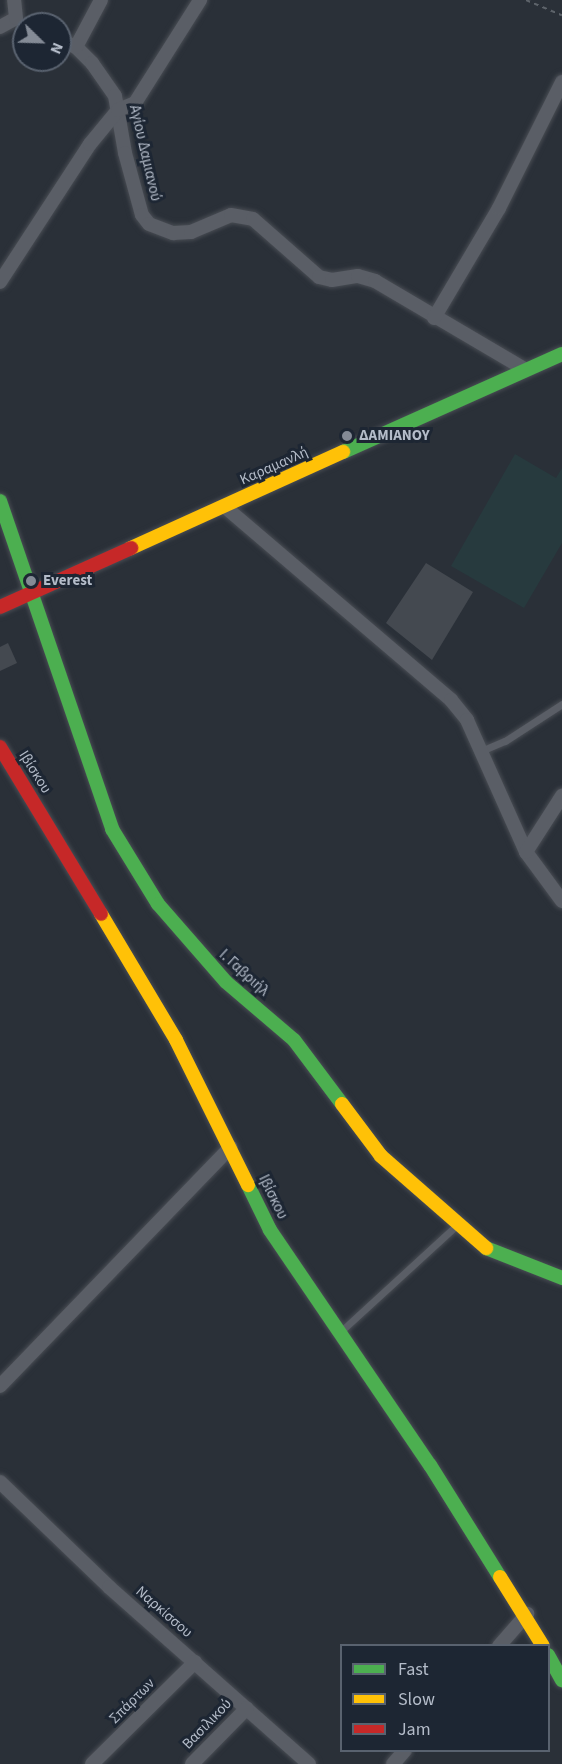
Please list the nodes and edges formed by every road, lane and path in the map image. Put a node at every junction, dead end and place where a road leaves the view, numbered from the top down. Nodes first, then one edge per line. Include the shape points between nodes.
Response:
1 (101, 0) edge
2 (200, 0) edge
3 (526, 0) edge
4 (562, 15) edge
5 (72, 45) edge
6 (76, 47) junction
7 (562, 82) edge
8 (118, 110) junction
9 (0, 282) edge
10 (434, 318) junction
11 (562, 354) edge
12 (526, 370) junction
13 (0, 501) edge
14 (224, 506) junction
15 (29, 594) junction
16 (0, 607) edge
17 (562, 704) edge
18 (0, 747) edge
19 (482, 751) junction
20 (562, 796) edge
21 (526, 852) junction
22 (562, 901) edge
23 (231, 1147) junction
24 (459, 1223) junction
25 (562, 1278) edge
26 (338, 1335) junction
27 (0, 1386) edge
28 (0, 1482) edge
29 (527, 1614) junction
30 (501, 1644) edge
31 (542, 1644) edge
32 (550, 1657) edge
33 (195, 1662) junction
34 (562, 1680) edge
35 (247, 1708) junction
36 (403, 1752) edge
37 (92, 1764) edge
38 (192, 1764) edge
39 (309, 1764) edge
40 (393, 1764) edge

1 - 6 street
2 - 8 street via 135,103
3 - 4 path
5 - 6 street, Αγίου Δαμιανού
6 - 8 street, Αγίου Δαμιανού via 103,77
7 - 10 street via 499,208
8 - 9 street via 83,153
8 - 10 street, Αγίου Δαμιανού via 142,215 156,229 191,232 217,219 242,215 253,219 319,277 366,278
10 - 12 street, Αγίου Δαμιανού
11 - 12 street, Καραμανλή
12 - 14 street, Καραμανλή
13 - 15 street, Ι. Γαβριήλ
14 - 15 street, Καραμανλή
14 - 19 street via 451,700 467,720
15 - 16 street, Καραμανλή
15 - 24 street, Ι. Γαβριήλ via 112,829 158,904 226,982 294,1040 374,1147
17 - 19 lane via 505,741
18 - 23 street, Ιβίσκου via 176,1040
19 - 21 street
20 - 21 street
21 - 22 street
23 - 26 street, Ιβίσκου via 270,1230
23 - 27 street
24 - 25 street, Ι. Γαβριήλ via 505,1259
24 - 26 lane
26 - 29 street, Ιβίσκου via 430,1465
28 - 33 street, Ναρκίσσου via 109,1587
29 - 30 street
29 - 31 street, Ιβίσκου
32 - 34 street
33 - 35 street, Ναρκίσσου
33 - 37 street, Σπάρτων
35 - 38 street, Βασιλικού
35 - 39 street, Ναρκίσσου
36 - 40 street

